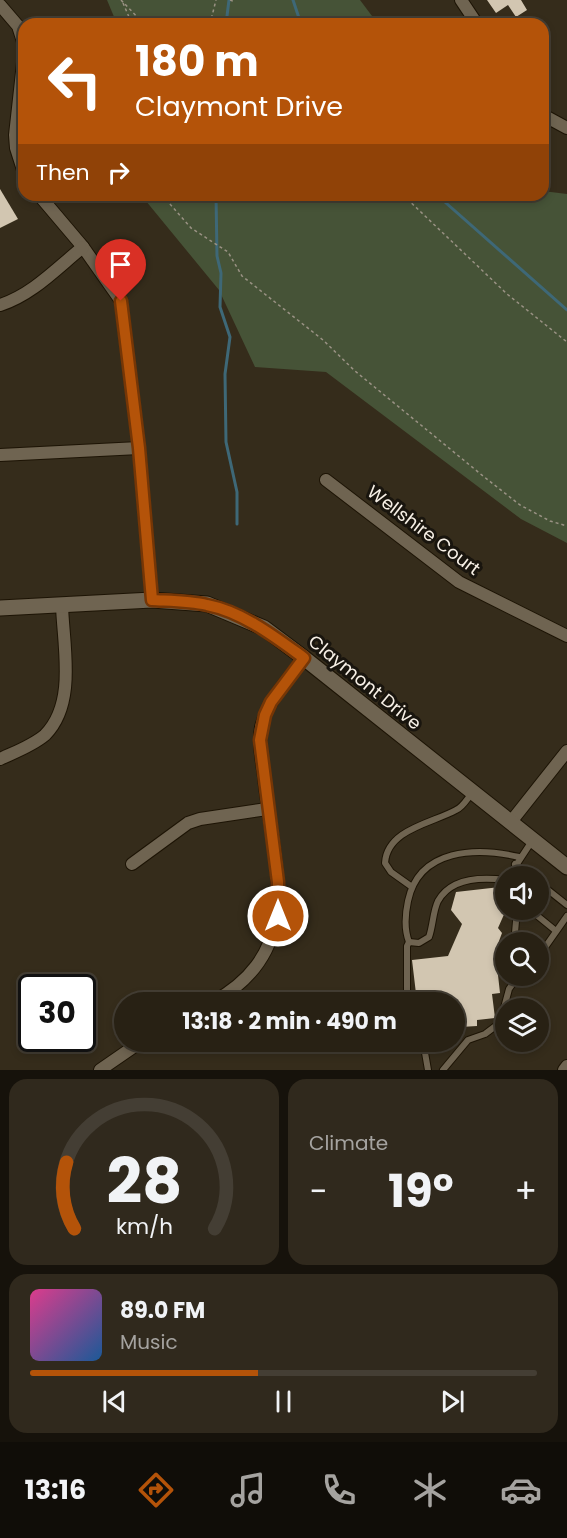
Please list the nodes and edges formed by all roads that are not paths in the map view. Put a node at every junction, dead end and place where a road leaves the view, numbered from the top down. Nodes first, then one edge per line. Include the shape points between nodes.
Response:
1 (461, 0) edge
2 (0, 5) edge
3 (473, 18) edge
4 (18, 22) edge
5 (18, 108) edge
6 (549, 118) edge
7 (567, 128) edge
8 (18, 156) edge
9 (44, 201) edge
10 (83, 247) junction
11 (0, 305) edge
12 (139, 448) junction
13 (0, 455) edge
14 (326, 480) dead end
15 (152, 600) junction
16 (62, 605) junction
17 (0, 608) edge
18 (567, 636) edge
19 (304, 658) junction
20 (567, 750) edge
21 (0, 759) edge
22 (472, 793) junction
23 (267, 809) junction
24 (510, 823) junction
25 (532, 840) junction
26 (517, 860) junction
27 (132, 864) dead end
28 (514, 866) edge
29 (522, 866) edge
30 (567, 867) edge
31 (495, 879) edge
32 (412, 887) junction
33 (549, 891) edge
34 (567, 905) edge
35 (567, 916) edge
36 (543, 920) edge
37 (556, 931) junction
38 (409, 942) junction
39 (549, 943) edge
40 (511, 986) edge
41 (228, 992) edge
42 (407, 992) edge
43 (126, 1052) edge
44 (425, 1052) edge
45 (567, 1066) edge
46 (100, 1070) edge
47 (428, 1070) edge
48 (443, 1070) edge
49 (564, 1070) edge

1 - 3 street
2 - 4 street
5 - 8 street
6 - 7 street
9 - 10 street
10 - 11 street via 29,291
10 - 12 street via 121,301
12 - 13 street
12 - 15 street
14 - 18 street, Wellshire Court via 459,582
15 - 16 street, Claymont Drive
15 - 19 street, Claymont Drive via 207,604 221,609 264,628
16 - 17 street, Claymont Drive
16 - 21 street via 66,687 60,710 46,734
19 - 22 street, Claymont Drive
19 - 23 street via 271,702 261,729
20 - 24 street
22 - 24 street, Claymont Drive
22 - 32 lane via 458,810 424,822 391,846 385,863
23 - 27 street via 188,823
23 - 41 street via 278,882 275,930 264,956 248,978
24 - 25 street, Claymont Drive
25 - 26 lane
25 - 30 street, Claymont Drive
26 - 28 lane
26 - 29 lane
26 - 32 lane via 493,851 451,855 429,866
31 - 38 lane via 465,880 447,890 437,902 429,937 419,943
32 - 38 lane via 405,914
33 - 34 lane
35 - 37 lane
36 - 37 lane
37 - 39 lane
38 - 42 lane
40 - 48 lane via 497,1025 468,1040
43 - 46 street
44 - 47 lane
45 - 49 street

